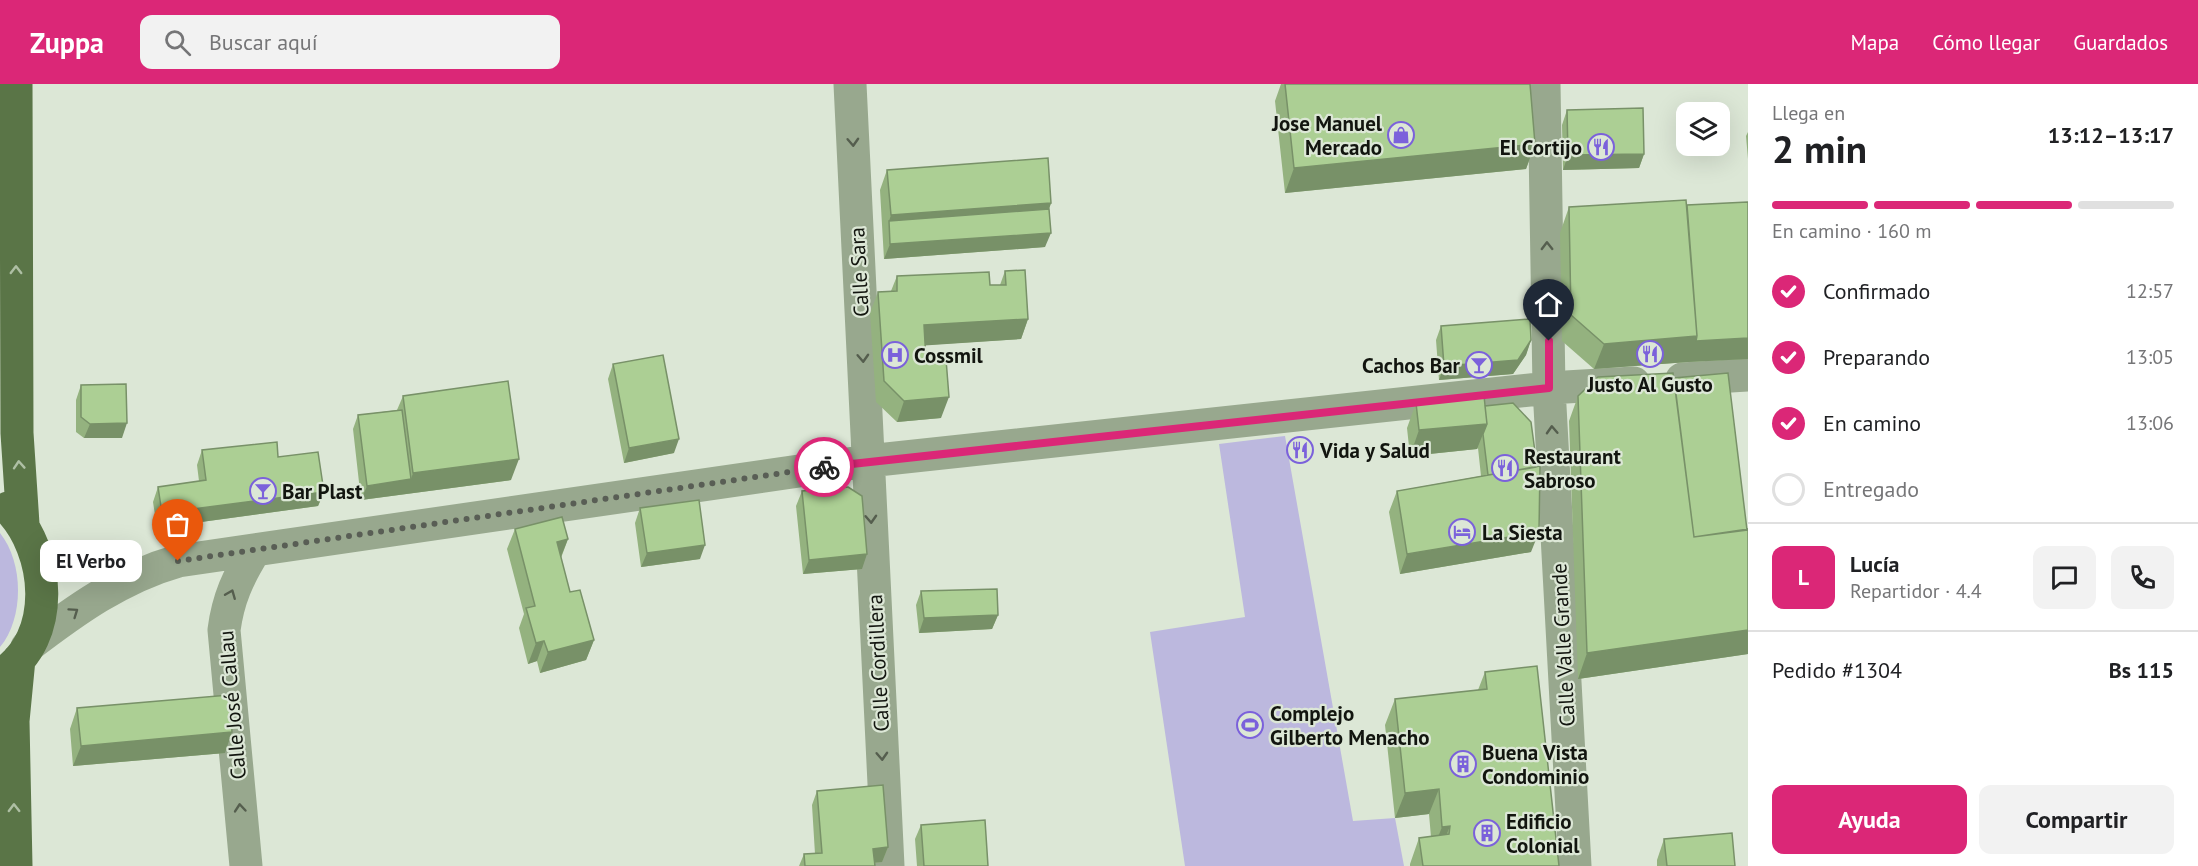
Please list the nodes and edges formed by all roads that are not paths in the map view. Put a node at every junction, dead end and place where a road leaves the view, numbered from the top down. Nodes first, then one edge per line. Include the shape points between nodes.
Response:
1 (16, 84) edge
2 (850, 84) edge
3 (1544, 84) edge
4 (1748, 375) edge
5 (1549, 388) junction
6 (868, 461) junction
7 (11, 514) edge
8 (255, 550) junction
9 (15, 660) edge
10 (16, 866) edge
11 (246, 866) edge
12 (888, 866) edge
13 (1575, 866) edge

7 -> 1 main road via 17,433
2 -> 6 street, Calle Sara
5 -> 3 street, Calle Valle Grande
4 - 5 street
5 - 6 street
13 -> 5 street, Calle Valle Grande
6 - 8 street
6 -> 12 street, Calle Cordillera
7 - 9 main road via 36,553 42,584 41,606
9 -> 8 street via 86,604 152,568
11 -> 8 street, Calle José Callau via 224,630 227,604 238,576
10 -> 9 main road

